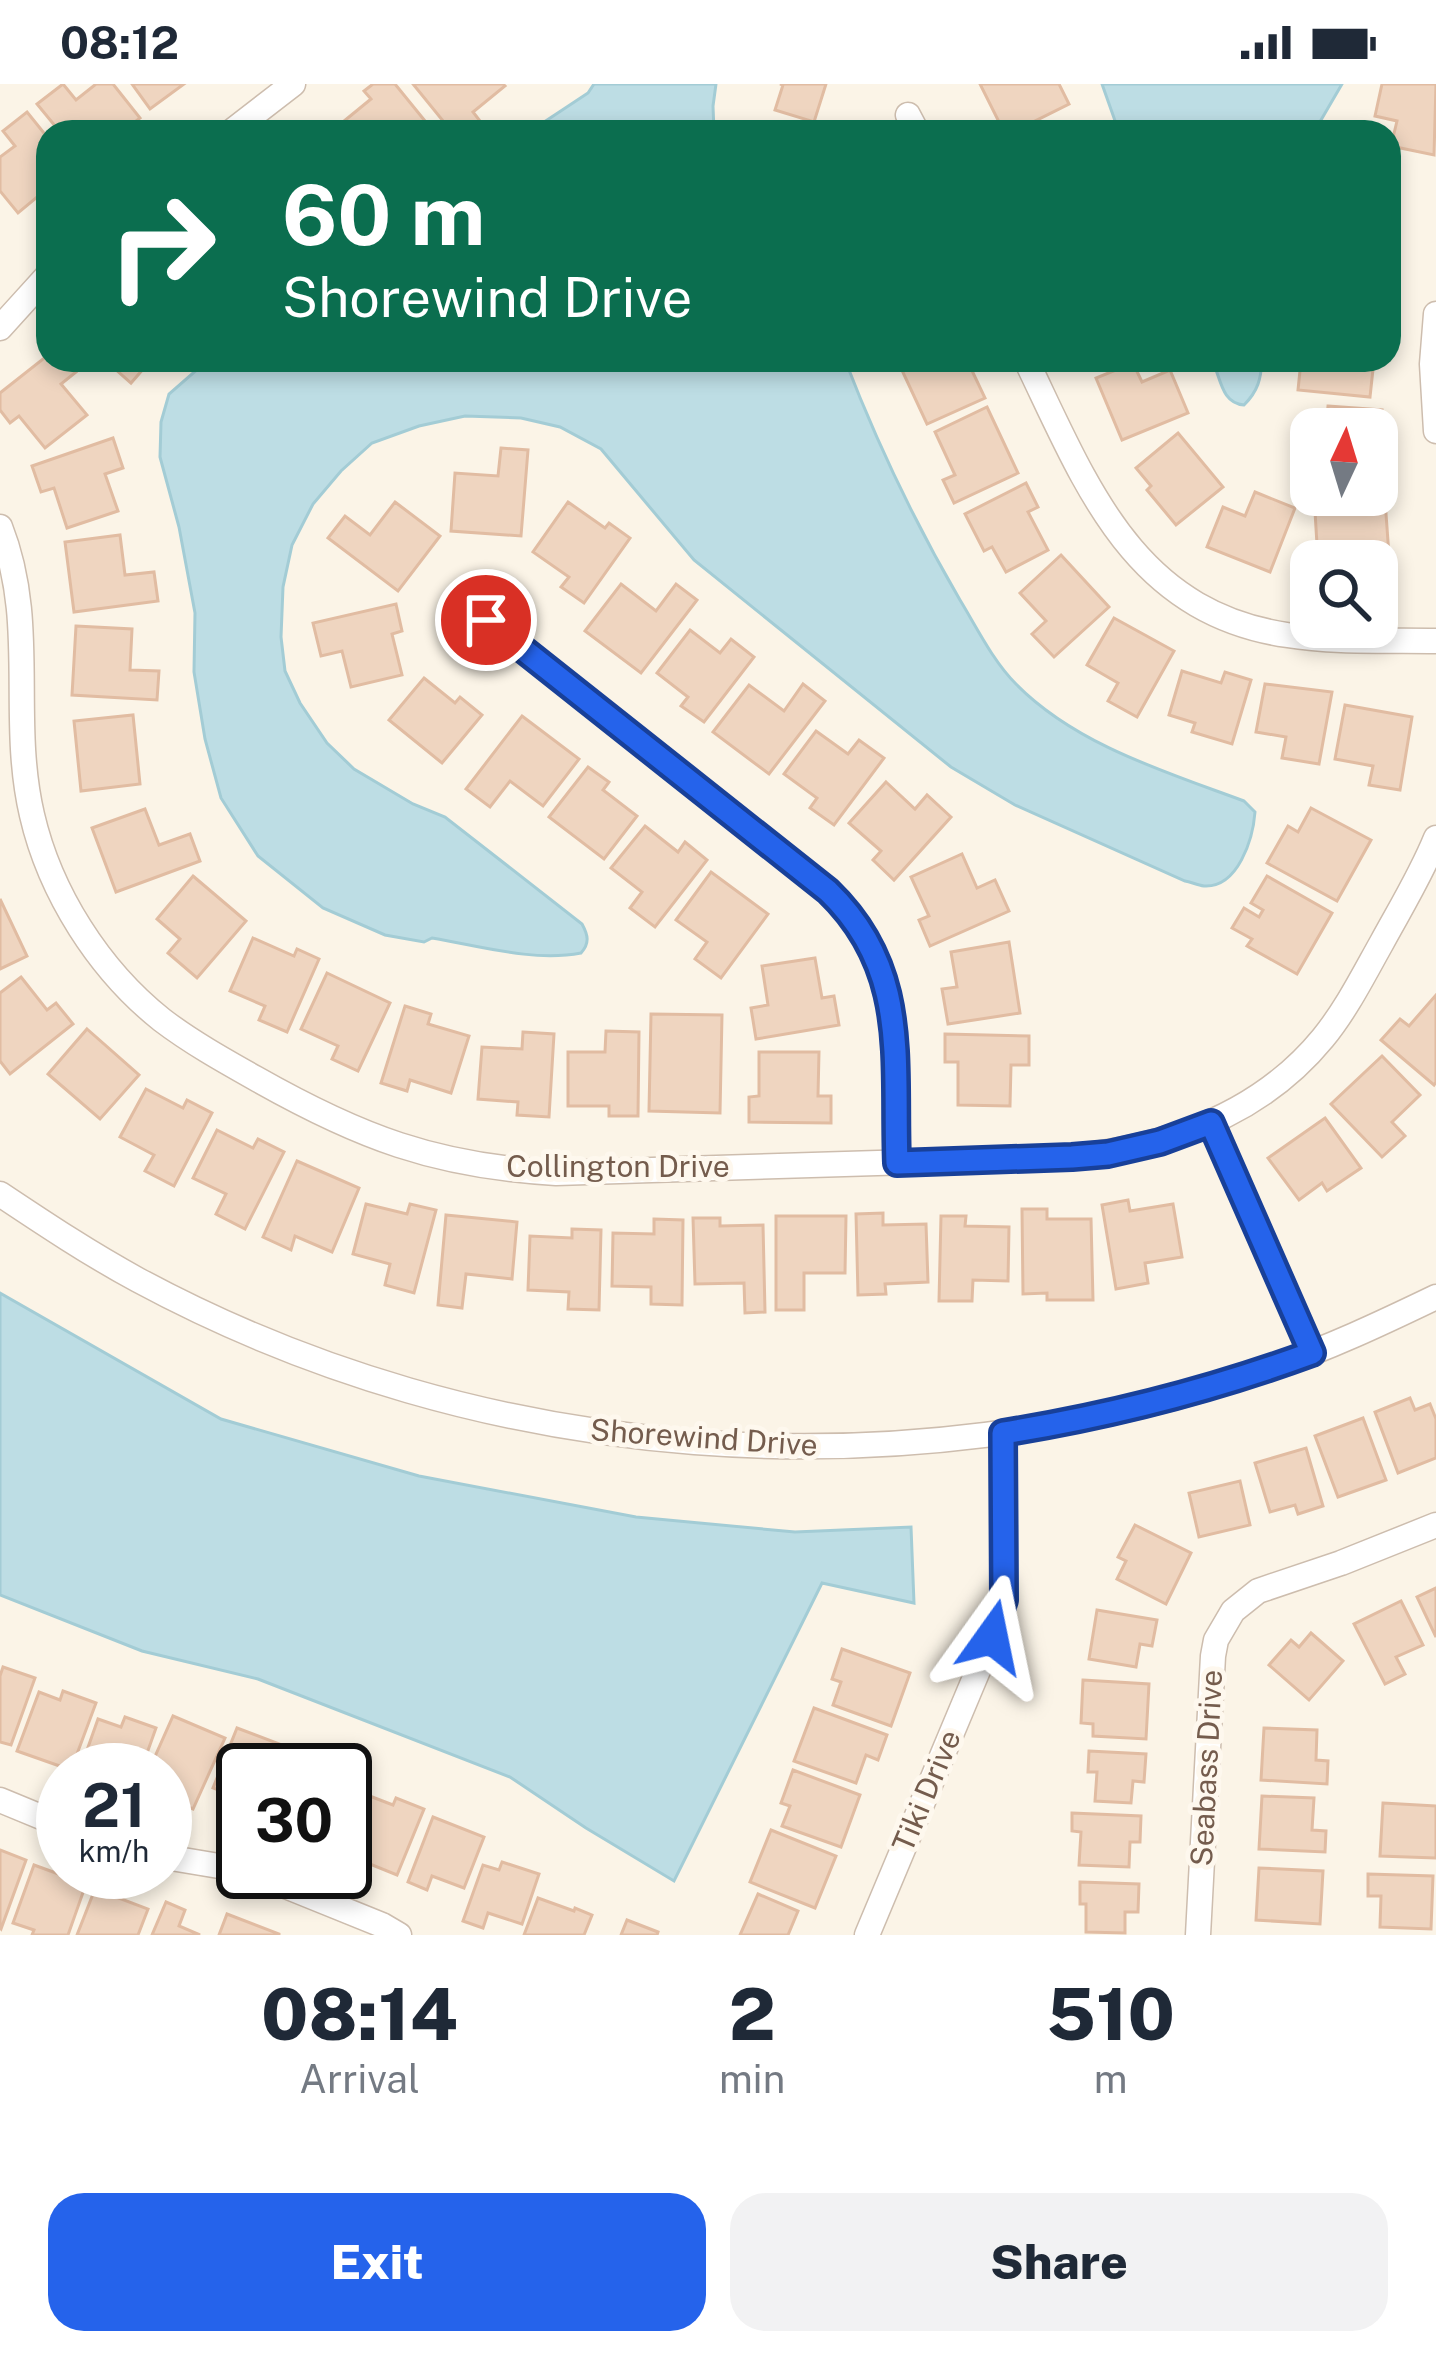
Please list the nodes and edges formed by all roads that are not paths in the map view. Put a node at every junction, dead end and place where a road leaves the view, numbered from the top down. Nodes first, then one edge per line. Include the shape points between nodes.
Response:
1 (293, 84) edge
2 (246, 120) edge
3 (36, 288) edge
4 (1436, 314) edge
5 (0, 328) edge
6 (1032, 372) edge
7 (1436, 431) edge
8 (0, 527) edge
9 (486, 620) dead end
10 (1436, 641) edge
11 (1433, 854) edge
12 (1211, 1123) junction
13 (897, 1163) junction
14 (0, 1193) edge
15 (1436, 1297) edge
16 (1312, 1353) junction
17 (1003, 1433) junction
18 (1436, 1526) edge
19 (0, 1800) edge
20 (36, 1815) edge
21 (318, 1899) edge
22 (399, 1935) edge
23 (867, 1935) edge
24 (1198, 1935) edge

1 - 2 street
3 - 5 street
4 - 7 street
6 - 10 street via 1098,506 1133,553 1176,590 1228,619 1284,635
8 - 13 street, Collington Drive via 19,591 23,766 43,850 63,898 122,982 202,1048 336,1122 453,1162 556,1173
9 - 13 street via 856,921 877,956 892,1010
11 - 12 street, Collington Drive via 1324,1037 1264,1093
12 - 13 street, Collington Drive via 1108,1154
12 - 16 street
14 - 17 street, Shorewind Drive via 138,1280 218,1319 467,1407 729,1446 840,1447
15 - 16 street, Shorewind Drive
16 - 17 street, Shorewind Drive via 1162,1401
17 - 23 street, Tiki Drive via 1004,1600
18 - 24 street, Seabass Drive via 1258,1591 1223,1626 1213,1657
19 - 20 street
21 - 22 street

